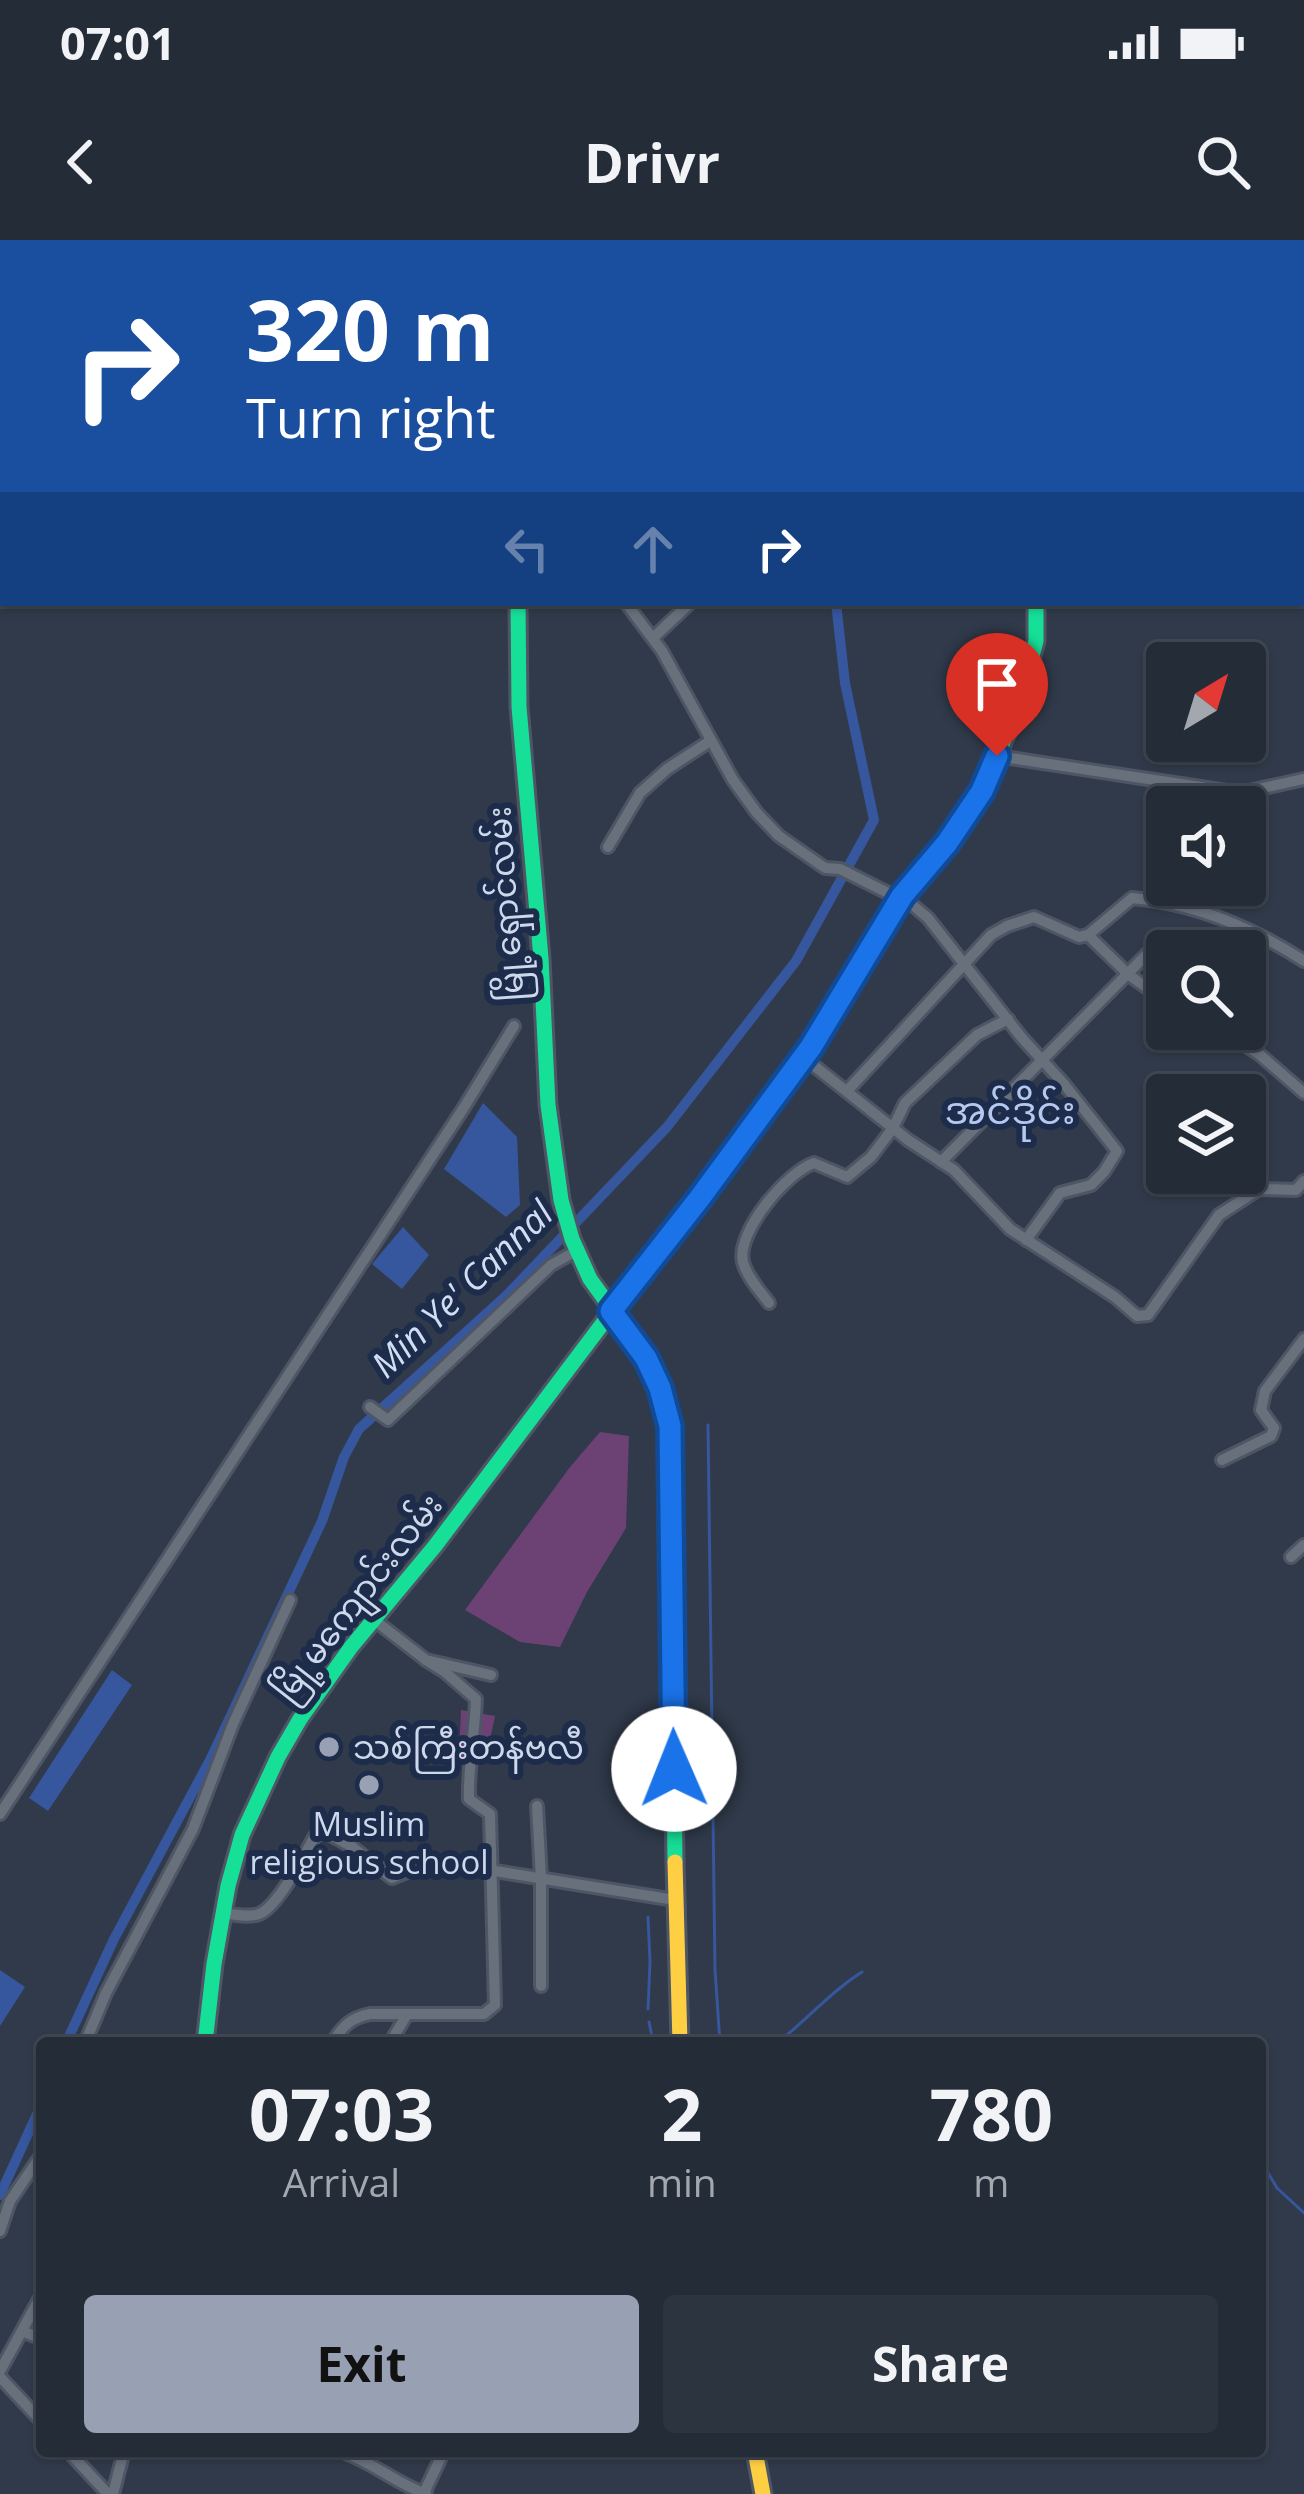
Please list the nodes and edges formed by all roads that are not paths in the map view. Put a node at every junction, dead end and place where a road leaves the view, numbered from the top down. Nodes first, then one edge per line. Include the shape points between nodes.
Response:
1 (518, 606) edge
2 (628, 606) edge
3 (687, 606) edge
4 (1036, 606) edge
5 (653, 638) junction
6 (710, 741) junction
7 (997, 756) junction
8 (1304, 779) edge
9 (608, 847) dead end
10 (901, 897) junction
11 (1088, 934) junction
12 (1146, 956) edge
13 (1304, 961) edge
14 (964, 963) junction
15 (1129, 974) junction
16 (1146, 987) edge
17 (1008, 1019) junction
18 (514, 1026) dead end
19 (1253, 1050) edge
20 (803, 1057) junction
21 (1042, 1060) junction
22 (847, 1091) junction
23 (1304, 1093) edge
24 (892, 1128) junction
25 (941, 1162) junction
26 (1304, 1181) edge
27 (1026, 1240) junction
28 (575, 1245) junction
29 (770, 1303) dead end
30 (611, 1311) junction
31 (1304, 1339) edge
32 (370, 1406) dead end
33 (1222, 1460) dead end
34 (1304, 1545) edge
35 (1291, 1557) dead end
36 (290, 1600) dead end
37 (373, 1619) junction
38 (426, 1660) junction
39 (491, 1675) dead end
40 (537, 1806) dead end
41 (0, 1814) edge
42 (493, 1869) junction
43 (541, 1878) junction
44 (675, 1900) junction
45 (221, 1913) junction
46 (541, 1986) dead end
47 (406, 2015) junction
48 (88, 2037) edge
49 (206, 2037) edge
50 (336, 2037) edge
51 (393, 2037) edge
52 (680, 2037) edge
53 (36, 2163) edge
54 (0, 2231) edge
55 (36, 2305) edge
56 (22, 2331) junction
57 (36, 2337) edge
58 (0, 2374) edge
59 (36, 2415) edge
60 (74, 2457) edge
61 (122, 2457) edge
62 (357, 2457) edge
63 (441, 2457) edge
64 (756, 2457) edge
65 (111, 2494) edge
66 (425, 2494) edge
67 (763, 2494) edge

1 - 28 street, မြို့ရှောင်လမ်း via 548,1105 560,1200
2 - 5 street
3 - 5 street
4 - 7 street, မြို့မကျောင်းလမ်း via 1036,641
5 - 6 street
6 - 9 street via 640,793
6 - 10 street via 779,836 825,868
7 - 8 street via 1240,794
7 - 10 street, မြို့မကျောင်းလမ်း via 947,843
10 - 14 street
10 - 20 street, မြို့မကျောင်းလမ်း
11 - 13 street via 1132,898 1156,900 1218,917
11 - 14 street via 1034,917 991,935
11 - 15 street
12 - 15 street
14 - 17 street
14 - 22 street
15 - 16 street
15 - 21 street
17 - 21 street
17 - 24 street via 947,1061 905,1102
18 - 41 street
19 - 23 street
20 - 22 street
20 - 30 street, မြို့မကျောင်းလမ်း
21 - 25 street
21 - 27 street via 1117,1151 1090,1185 1060,1193
22 - 24 street
24 - 25 street
24 - 29 street via 847,1177 805,1166 753,1223 742,1258
25 - 27 street
26 - 27 street via 1296,1190 1259,1189 1219,1215 1148,1316
28 - 30 street
28 - 32 street via 388,1420
30 - 37 street, မြို့မကျောင်းလမ်း
30 - 44 street via 646,1358 670,1426
31 - 33 street via 1265,1391 1261,1410 1271,1436
34 - 35 street
36 - 48 street via 193,1829
37 - 38 street
37 - 45 street, မြို့မကျောင်းလမ်း via 286,1742 243,1834
38 - 39 street
38 - 42 street via 476,1699 469,1799 490,1814
40 - 43 street
42 - 43 street
42 - 45 street via 433,1861 392,1878 325,1832 263,1913
42 - 47 street via 495,2006 484,2014
43 - 44 street
43 - 46 street
44 - 52 street
45 - 49 street, မြို့မကျောင်းလမ်း
47 - 50 street via 355,2017
47 - 51 street
53 - 54 street
55 - 56 street
56 - 57 street
56 - 58 street
58 - 59 street
60 - 65 street
61 - 65 street
62 - 66 street
63 - 66 street
64 - 67 street

